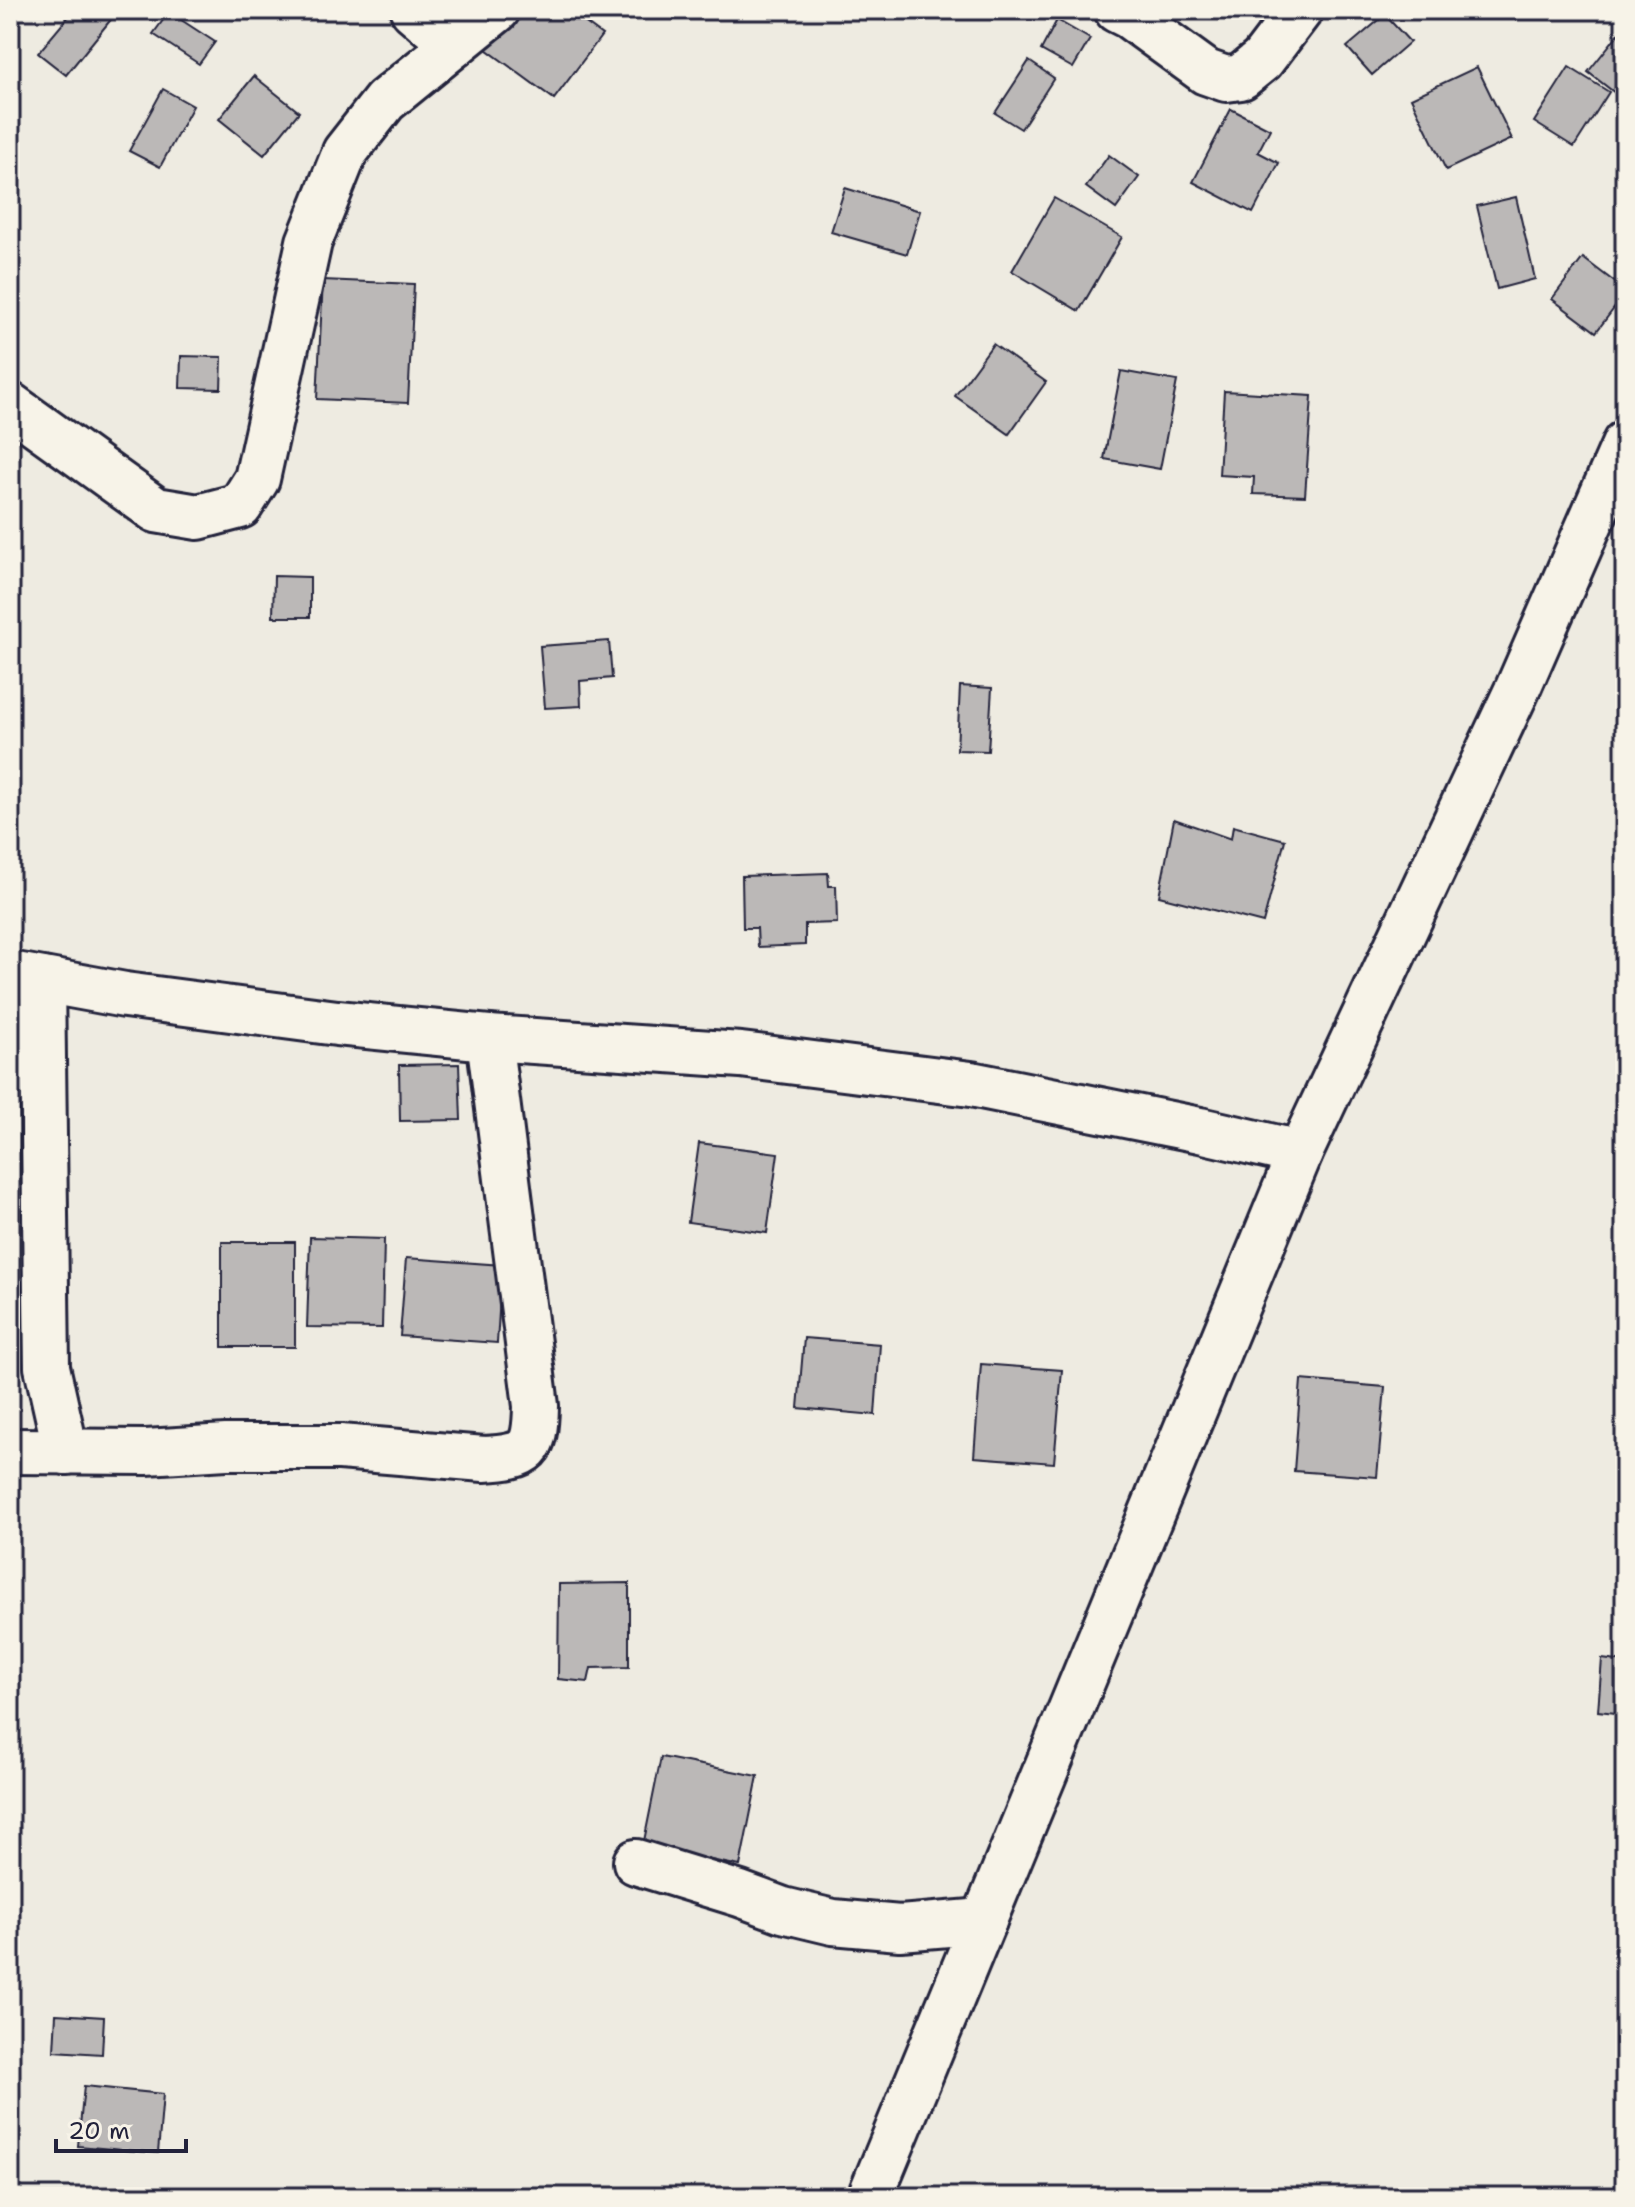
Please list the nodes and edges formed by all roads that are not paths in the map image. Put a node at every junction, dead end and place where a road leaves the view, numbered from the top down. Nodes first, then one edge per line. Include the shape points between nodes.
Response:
1 (413, 10) edge
2 (497, 10) edge
3 (1117, 10) edge
4 (1300, 10) edge
5 (454, 45) junction
6 (10, 405) edge
7 (1625, 443) edge
8 (26, 977) edge
9 (489, 1038) junction
10 (1300, 1153) junction
11 (10, 1451) edge
12 (66, 1452) junction
13 (636, 1862) dead end
14 (984, 1921) junction
15 (870, 2197) edge

1 - 5 street
2 - 5 street
3 - 4 street via 1206,72 1226,79 1241,77 1262,60
5 - 6 street via 385,101 345,152 309,242 257,479 240,506 198,517 156,510
7 - 10 street via 1518,688
8 - 9 street via 170,1001
8 - 12 street via 47,1367
9 - 10 street via 741,1055 971,1084
9 - 12 street via 536,1406 532,1442 523,1452 484,1459 340,1447
10 - 14 street
11 - 12 street
13 - 14 street via 833,1922 900,1928
14 - 15 street

